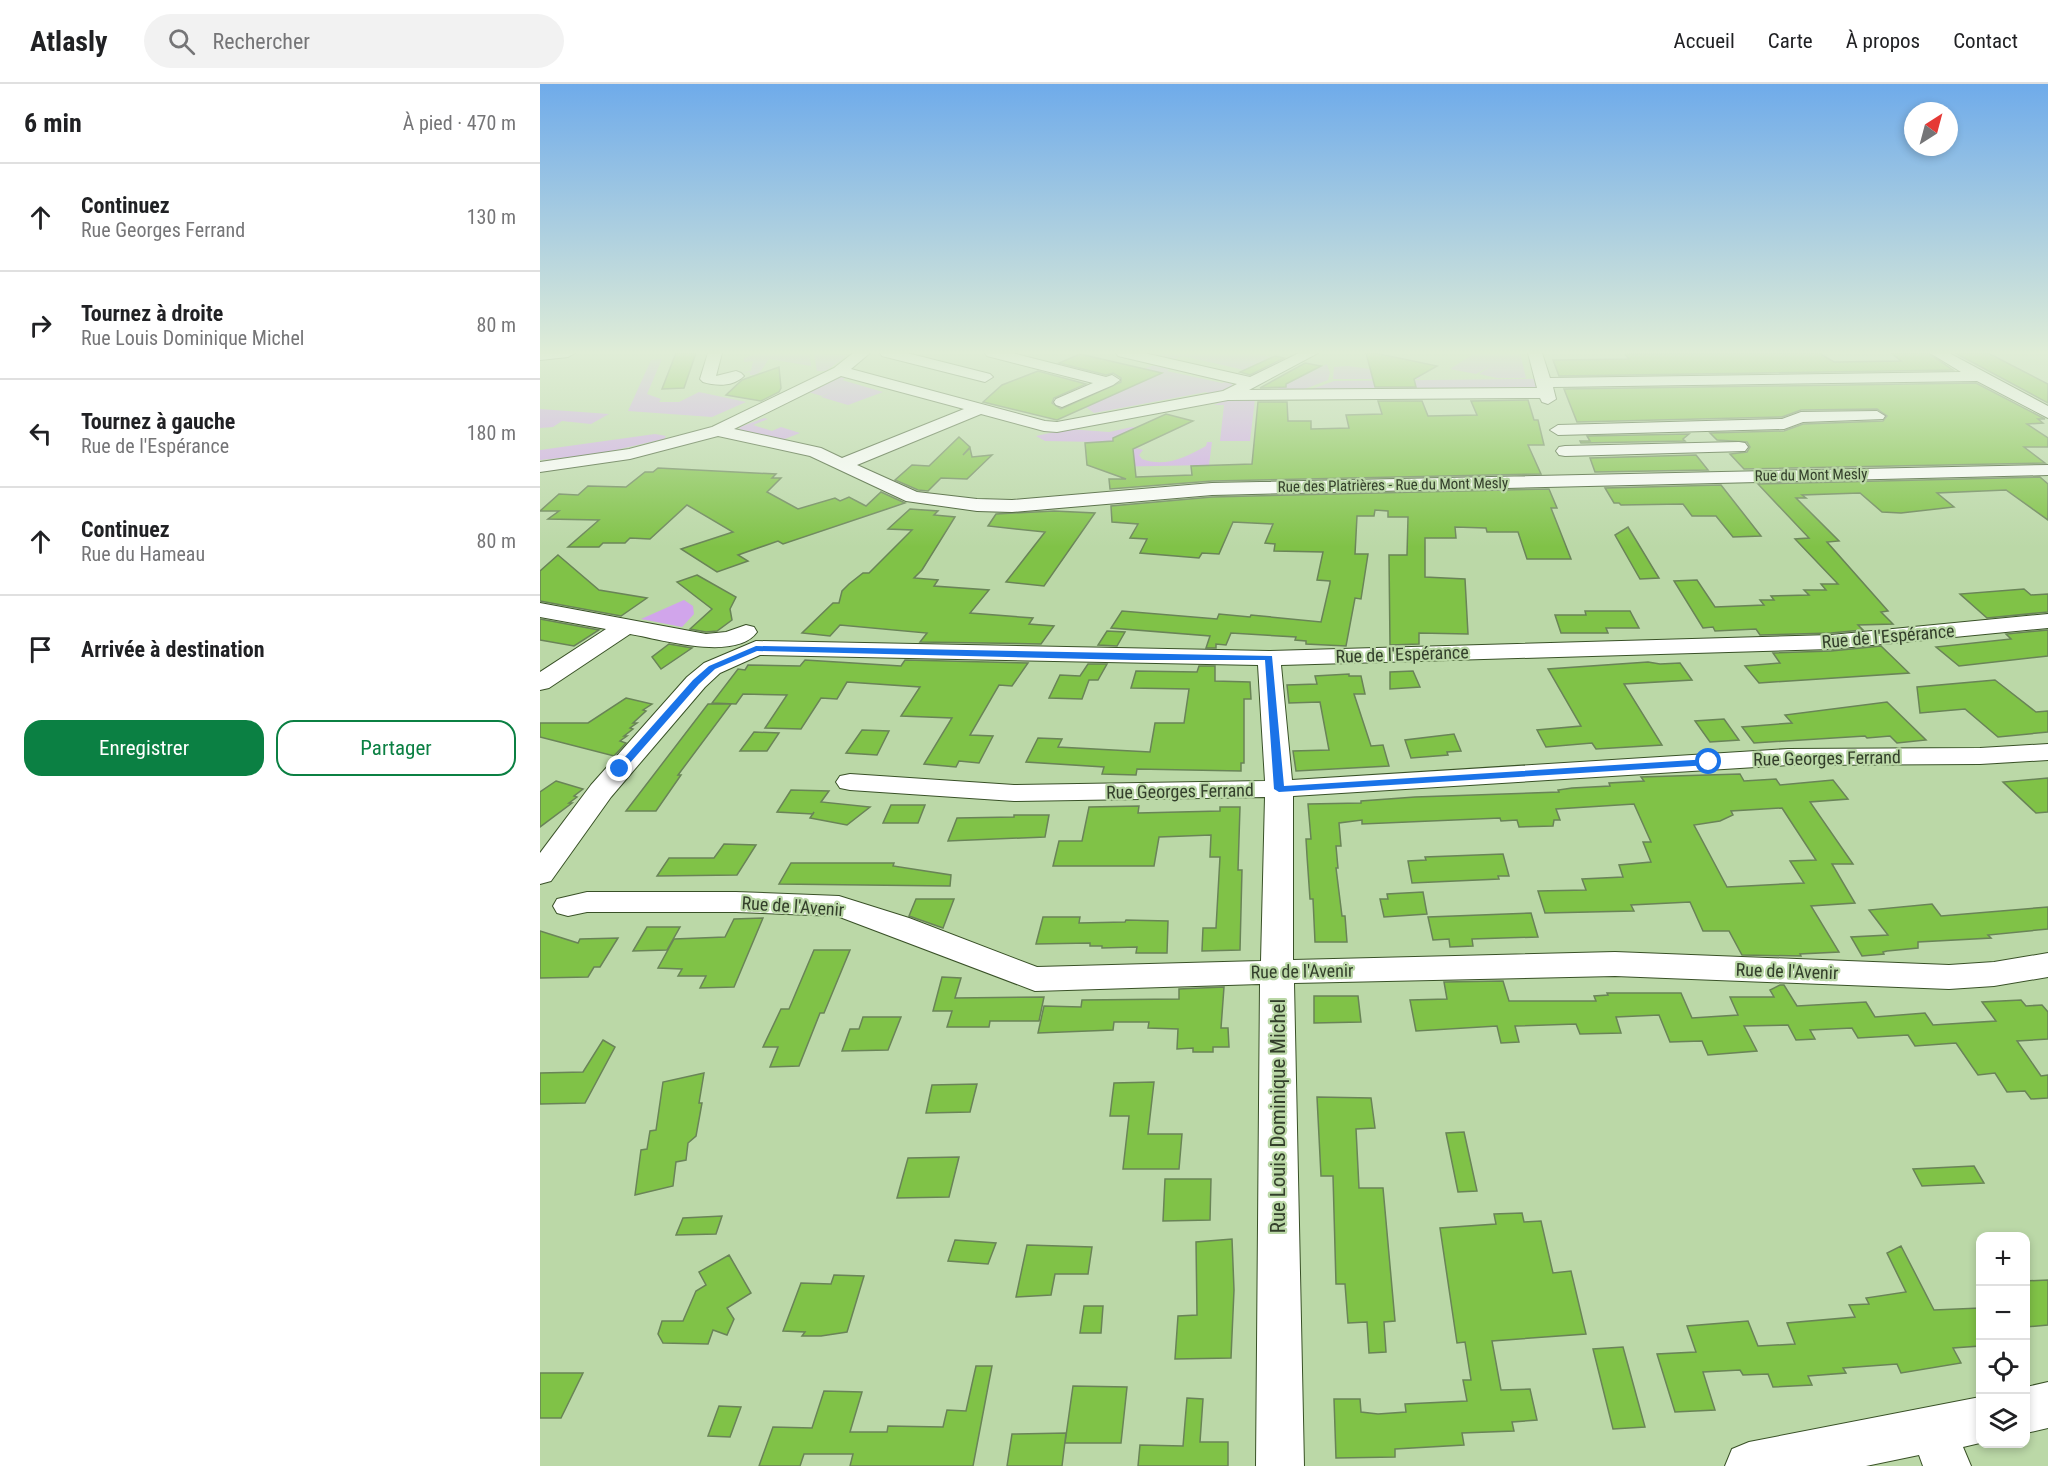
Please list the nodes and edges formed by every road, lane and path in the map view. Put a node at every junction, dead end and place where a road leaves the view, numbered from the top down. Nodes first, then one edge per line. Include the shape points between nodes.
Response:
1 (745, 417) edge
2 (958, 417) edge
3 (1011, 417) edge
4 (1108, 417) edge
5 (1553, 417) edge
6 (1800, 417) edge
7 (1557, 430) junction
8 (718, 431) junction
9 (1739, 447) dead end
10 (1565, 451) junction
11 (843, 464) junction
12 (540, 467) edge
13 (2048, 470) edge
14 (1573, 481) junction
15 (540, 610) edge
16 (2048, 621) edge
17 (627, 626) junction
18 (751, 640) junction
19 (1269, 658) junction
20 (540, 683) edge
21 (2048, 752) edge
22 (850, 782) dead end
23 (1279, 789) junction
24 (540, 874) edge
25 (568, 906) dead end
26 (2048, 965) edge
27 (1277, 972) junction
28 (2048, 1405) edge
29 (2030, 1409) edge
30 (1976, 1423) edge
31 (1939, 1448) edge
32 (1280, 1466) edge
33 (1749, 1466) edge

1 - 8 street
2 - 11 street
3 - 4 street via 1057,427
5 - 7 street
6 - 7 street via 1784,424
7 - 10 street
8 - 11 street, Rue des Platrières - Rue du Mont Mesly via 815,452
8 - 12 street via 620,456
9 - 10 street
10 - 14 street
11 - 14 street, Rue des Platrières - Rue du Mont Mesly via 914,497 1012,506 1212,489
13 - 14 street, Rue du Mont Mesly
15 - 17 street
16 - 19 street, Rue de l'Espérance via 1831,642
17 - 18 street via 705,641
17 - 20 street
18 - 19 street, Rue de l'Espérance via 1133,657
18 - 24 street via 696,682 601,791
19 - 23 street, Rue Louis Dominique Michel
21 - 23 street, Rue Georges Ferrand via 1788,757
22 - 23 street, Rue Georges Ferrand via 1014,793
23 - 27 street, Rue Louis Dominique Michel
25 - 27 street, Rue de l'Avenir via 587,902 839,906 1035,979
26 - 27 street, Rue de l'Avenir via 1949,977 1615,964
27 - 32 street, Rue Louis Dominique Michel
28 - 29 street
30 - 31 street
31 - 33 street

